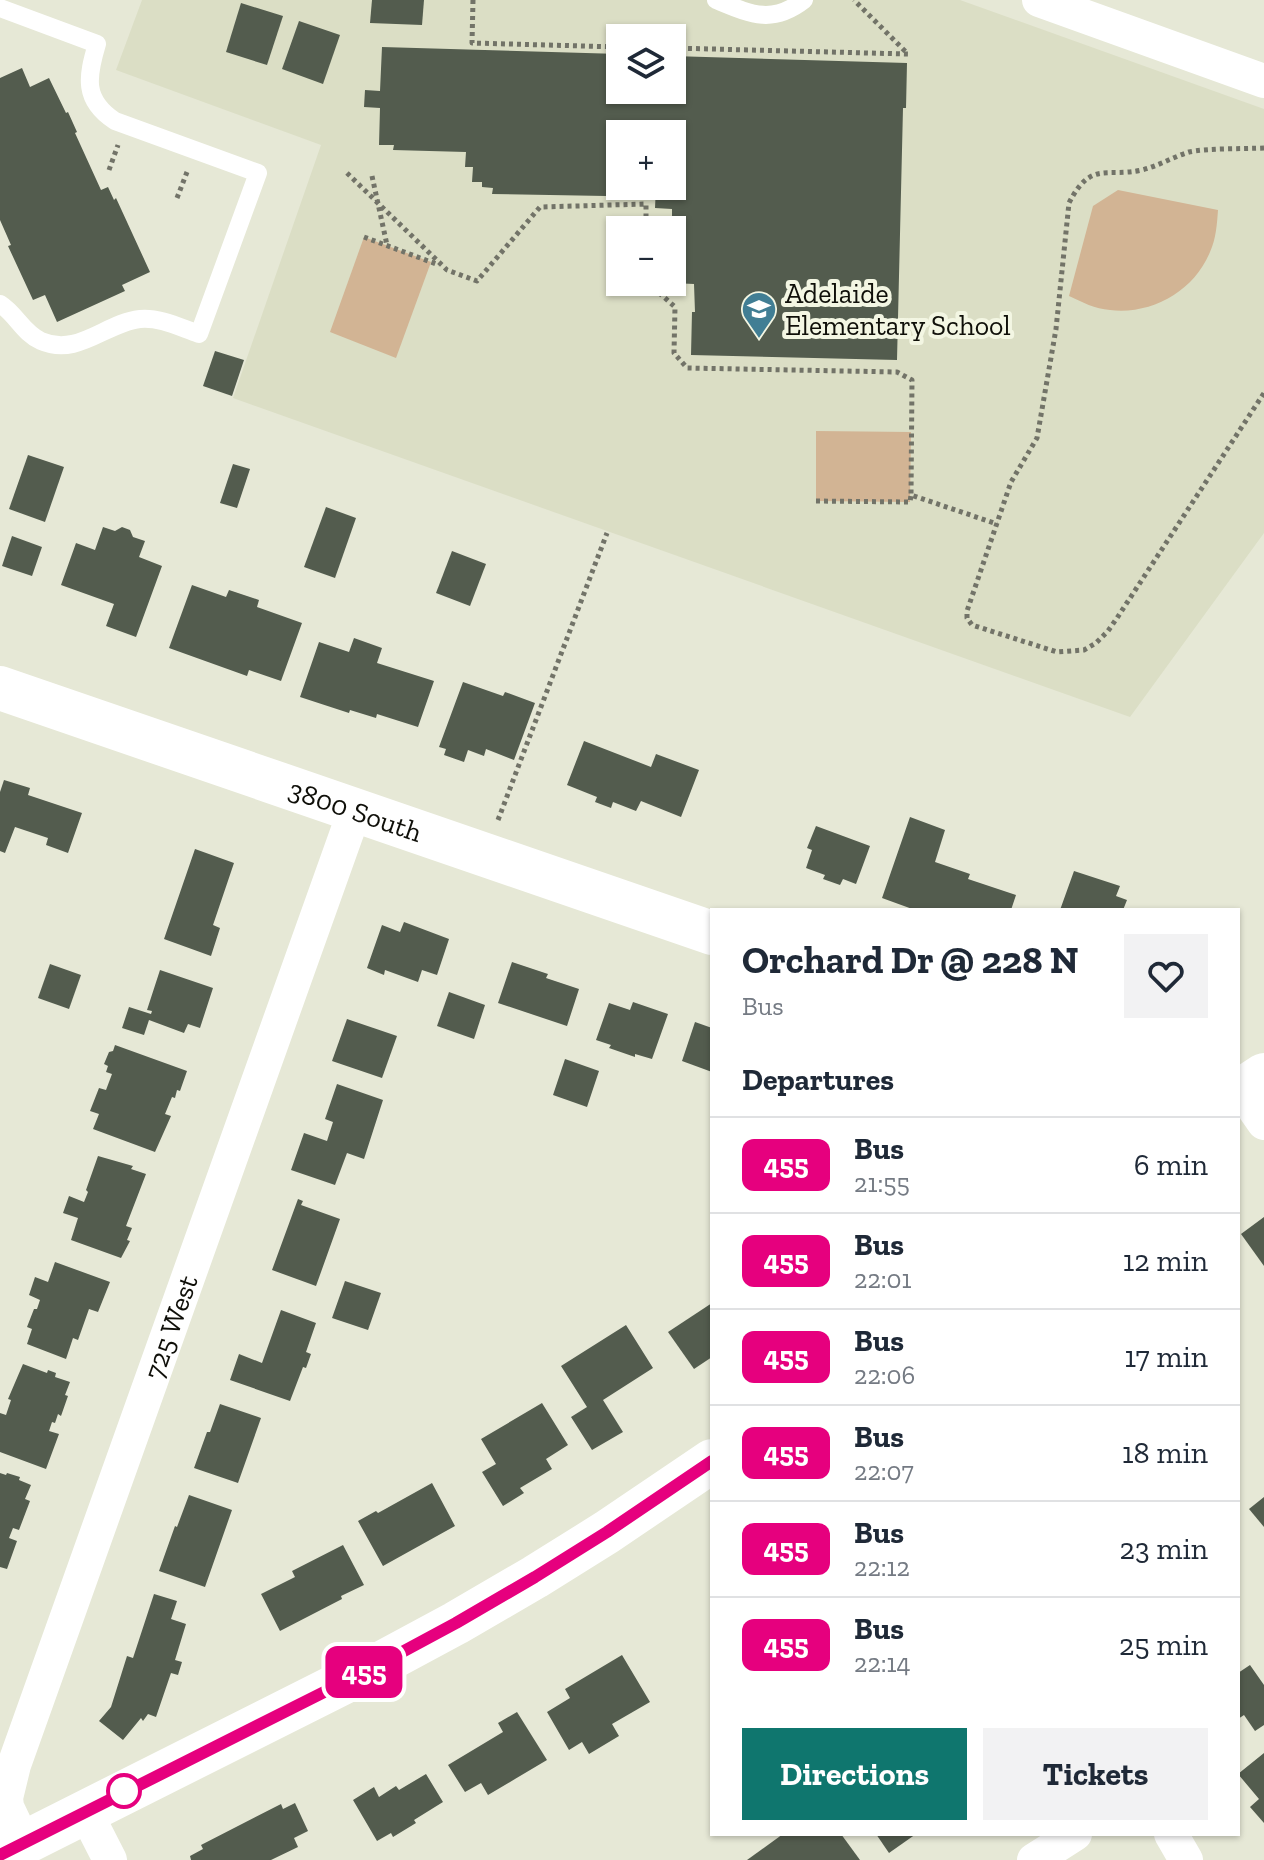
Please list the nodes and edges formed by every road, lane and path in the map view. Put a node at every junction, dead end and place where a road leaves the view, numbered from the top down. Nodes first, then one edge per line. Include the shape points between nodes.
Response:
1 (473, 0) edge
2 (716, 0) edge
3 (804, 0) edge
4 (854, 0) edge
5 (1039, 0) edge
6 (0, 8) edge
7 (606, 47) edge
8 (686, 48) edge
9 (1264, 81) edge
10 (1264, 148) edge
11 (347, 173) dead end
12 (372, 176) dead end
13 (377, 202) junction
14 (646, 216) edge
15 (364, 237) dead end
16 (387, 246) junction
17 (444, 267) junction
18 (663, 296) edge
19 (0, 304) edge
20 (1264, 393) edge
21 (911, 495) junction
22 (816, 501) dead end
23 (997, 524) junction
24 (607, 533) dead end
25 (0, 688) edge
26 (355, 810) junction
27 (498, 821) dead end
28 (710, 932) edge
29 (710, 1462) edge
30 (85, 1811) junction
31 (1072, 1836) edge
32 (1172, 1836) edge
33 (12, 1849) edge
34 (110, 1860) edge
35 (1034, 1860) edge
36 (1186, 1860) edge

1 - 7 path via 472,43
2 - 3 lane via 767,15
4 - 8 path via 908,54
5 - 9 street
6 - 19 lane via 97,44 91,95 115,121 258,173 199,334 157,320 135,320 78,344 55,346 33,337
10 - 23 path via 1191,152 1141,171 1102,172 1074,192 1037,438 1011,482
11 - 13 path
12 - 13 path
13 - 16 path
13 - 17 path
14 - 17 path via 646,204 540,207 477,281
15 - 16 path
16 - 17 path
18 - 21 path via 675,307 674,353 687,368 897,372 912,380
20 - 23 path via 1108,631 1084,650 1057,652 972,625 967,618
21 - 22 path via 910,502
21 - 23 path
24 - 27 path
25 - 26 main road, 3800 South
26 - 28 main road, 3800 South
26 - 33 street, 725 West via 14,1765 6,1798
29 - 30 main road via 456,1623
30 - 33 main road
30 - 34 street
31 - 35 street
32 - 36 street

